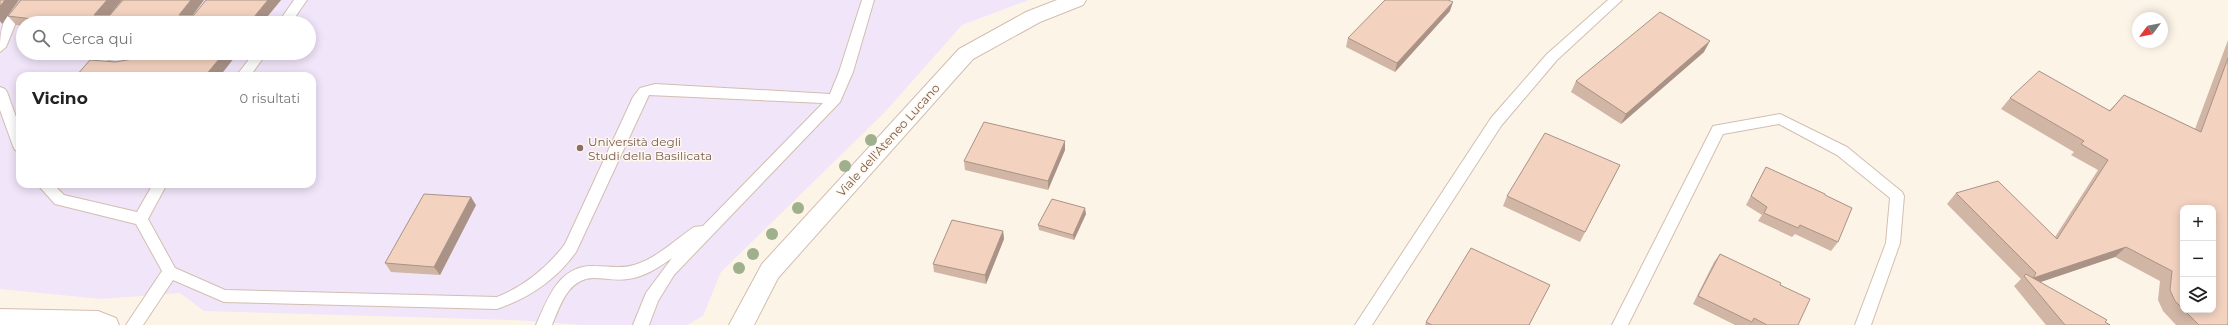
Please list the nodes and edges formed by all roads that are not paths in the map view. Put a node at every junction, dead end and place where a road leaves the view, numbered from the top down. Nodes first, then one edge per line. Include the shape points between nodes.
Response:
1 (28, 0) edge
2 (301, 0) edge
3 (868, 0) edge
4 (1076, 0) edge
5 (1616, 0) edge
6 (289, 16) edge
7 (0, 47) edge
8 (98, 60) edge
9 (255, 60) edge
10 (132, 65) edge
11 (246, 72) edge
12 (0, 92) edge
13 (835, 99) junction
14 (16, 135) edge
15 (48, 188) edge
16 (158, 188) edge
17 (720, 216) junction
18 (141, 219) junction
19 (170, 272) junction
20 (0, 319) edge
21 (107, 325) edge
22 (134, 325) edge
23 (544, 325) edge
24 (641, 325) edge
25 (741, 325) edge
26 (1363, 325) edge
27 (1620, 325) edge
28 (1863, 325) edge

1 - 7 lane via 11,18
2 - 6 lane
3 - 13 lane
4 - 25 street, Viale dell'Ateneo Lucano via 1032,17 966,54 770,271
5 - 26 lane via 1552,57 1496,122
8 - 10 lane via 100,63 113,67
9 - 11 lane
12 - 14 lane
13 - 17 lane
13 - 19 lane via 655,89 645,91 571,248 524,291 497,303 224,296
15 - 18 lane via 60,200
16 - 18 lane
17 - 23 lane via 642,270 623,274 588,272 570,278 556,297
17 - 24 lane via 669,271 651,298
18 - 19 lane
19 - 22 lane
20 - 21 street via 98,321
27 - 28 lane via 1718,130 1780,119 1842,151 1897,196 1893,242

